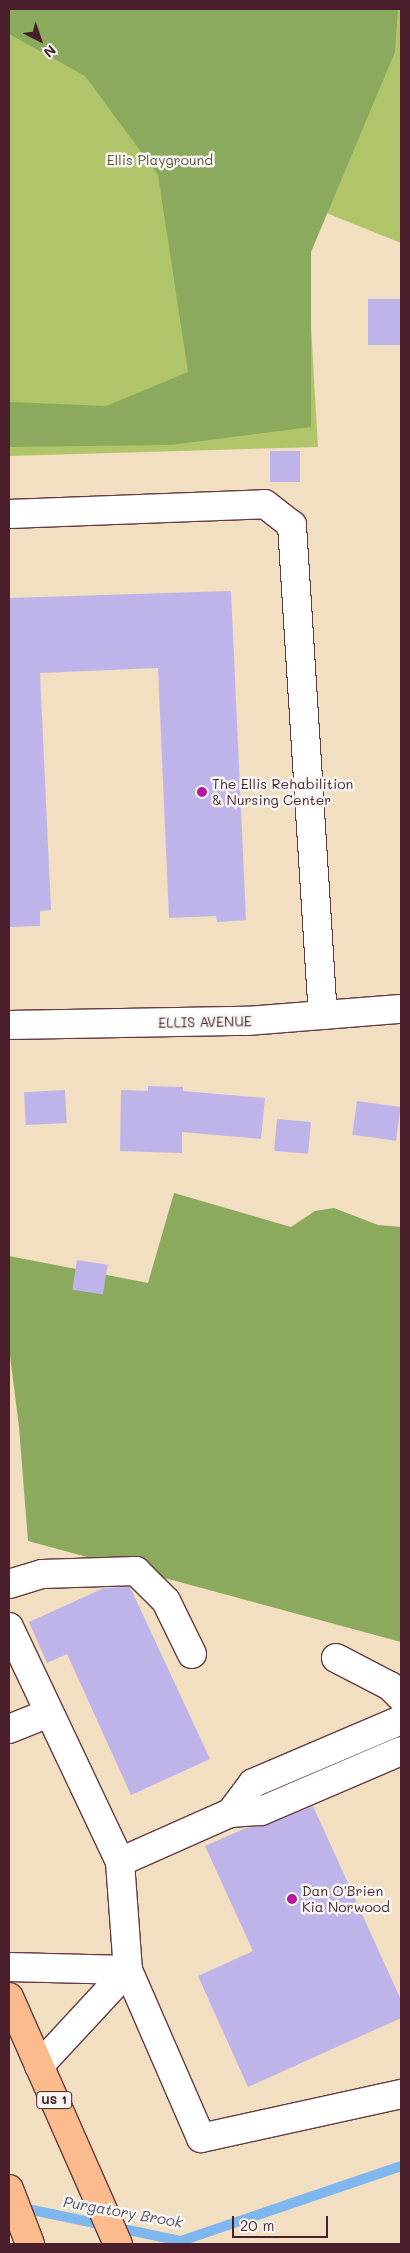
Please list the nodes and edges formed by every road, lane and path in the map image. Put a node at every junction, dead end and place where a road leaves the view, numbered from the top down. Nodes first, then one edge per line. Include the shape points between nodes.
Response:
1 (9, 514) edge
2 (401, 1009) edge
3 (323, 1015) junction
4 (9, 1025) edge
5 (9, 1584) edge
6 (9, 1627) edge
7 (192, 1654) dead end
8 (336, 1658) dead end
9 (401, 1698) edge
10 (49, 1712) junction
11 (401, 1720) edge
12 (9, 1729) edge
13 (401, 1751) edge
14 (230, 1813) junction
15 (120, 1862) junction
16 (9, 1967) edge
17 (128, 1970) junction
18 (9, 1997) edge
19 (39, 2066) junction
20 (401, 2094) edge
21 (9, 2189) edge
22 (29, 2241) edge
23 (118, 2244) edge

1 - 3 street via 265,504 292,525
2 - 3 street, ELLIS AVENUE
3 - 4 street, ELLIS AVENUE via 246,1021
5 - 7 street via 42,1574 136,1571 166,1601
6 - 10 street
8 - 9 street via 390,1686
10 - 12 street
10 - 15 street
11 - 14 street via 253,1783
13 - 14 street via 261,1811
14 - 15 street
15 - 17 street
16 - 17 street
17 - 19 street
17 - 20 street via 201,2138
18 - 19 main road, US 1
19 - 23 main road, US 1
21 - 22 main road

